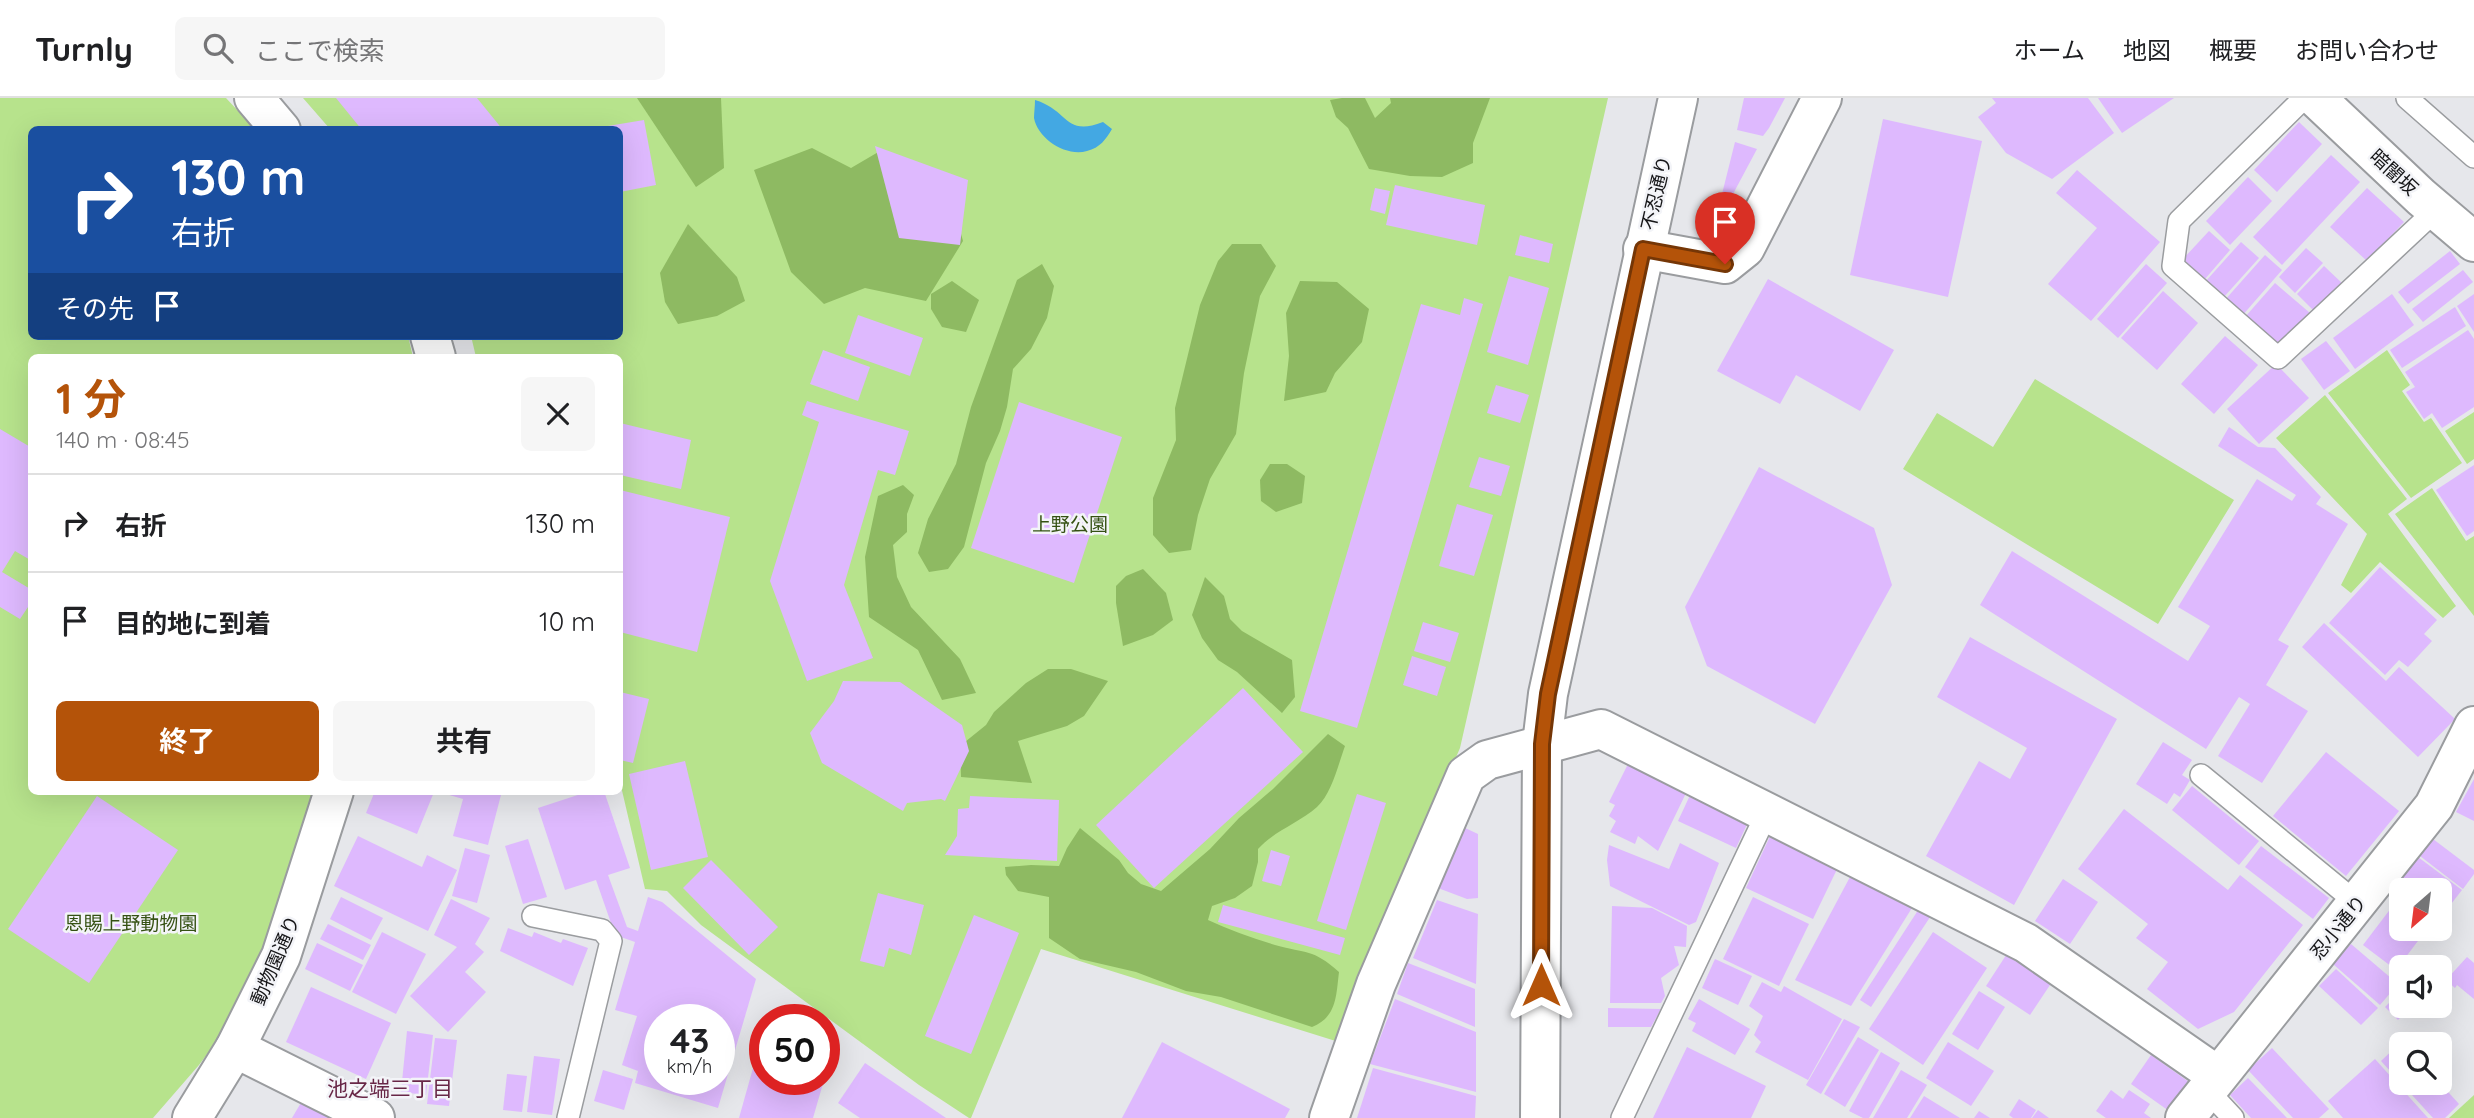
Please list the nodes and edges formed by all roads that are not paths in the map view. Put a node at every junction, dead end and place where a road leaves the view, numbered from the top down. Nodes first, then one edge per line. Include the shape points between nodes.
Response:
1 (254, 98) edge
2 (1678, 98) edge
3 (1822, 98) edge
4 (2304, 98) edge
5 (2316, 98) edge
6 (2407, 98) edge
7 (278, 126) edge
8 (2474, 157) edge
9 (2436, 210) junction
10 (2474, 242) edge
11 (1643, 249) junction
12 (2474, 726) edge
13 (1542, 744) junction
14 (2201, 775) dead end
15 (333, 795) edge
16 (1767, 813) junction
17 (2357, 903) junction
18 (533, 916) dead end
19 (235, 1048) junction
20 (2203, 1095) edge
21 (192, 1118) edge
22 (375, 1118) edge
23 (569, 1118) edge
24 (1329, 1118) edge
25 (1540, 1118) edge
26 (1622, 1118) edge
27 (2233, 1118) edge

1 - 7 street
2 - 11 street, 不忍通り
3 - 11 street via 1745,248 1725,264
4 - 9 lane via 2179,221 2174,266 2278,358
5 - 9 street, 暗闇坂
6 - 8 lane
9 - 10 street, 暗闇坂
11 - 13 street, 不忍通り via 1548,694
12 - 17 street, 忍小通り via 2434,806
13 - 16 street via 1601,729
13 - 24 street via 1487,760 1466,775 1376,984
13 - 25 street, 不忍通り
14 - 17 lane
15 - 19 street, 動物園通り via 281,956
16 - 20 street via 2026,943
16 - 26 lane
17 - 20 street, 忍小通り
18 - 23 lane via 602,930 611,941
19 - 21 street, 動物園通り
19 - 22 street
20 - 27 lane

